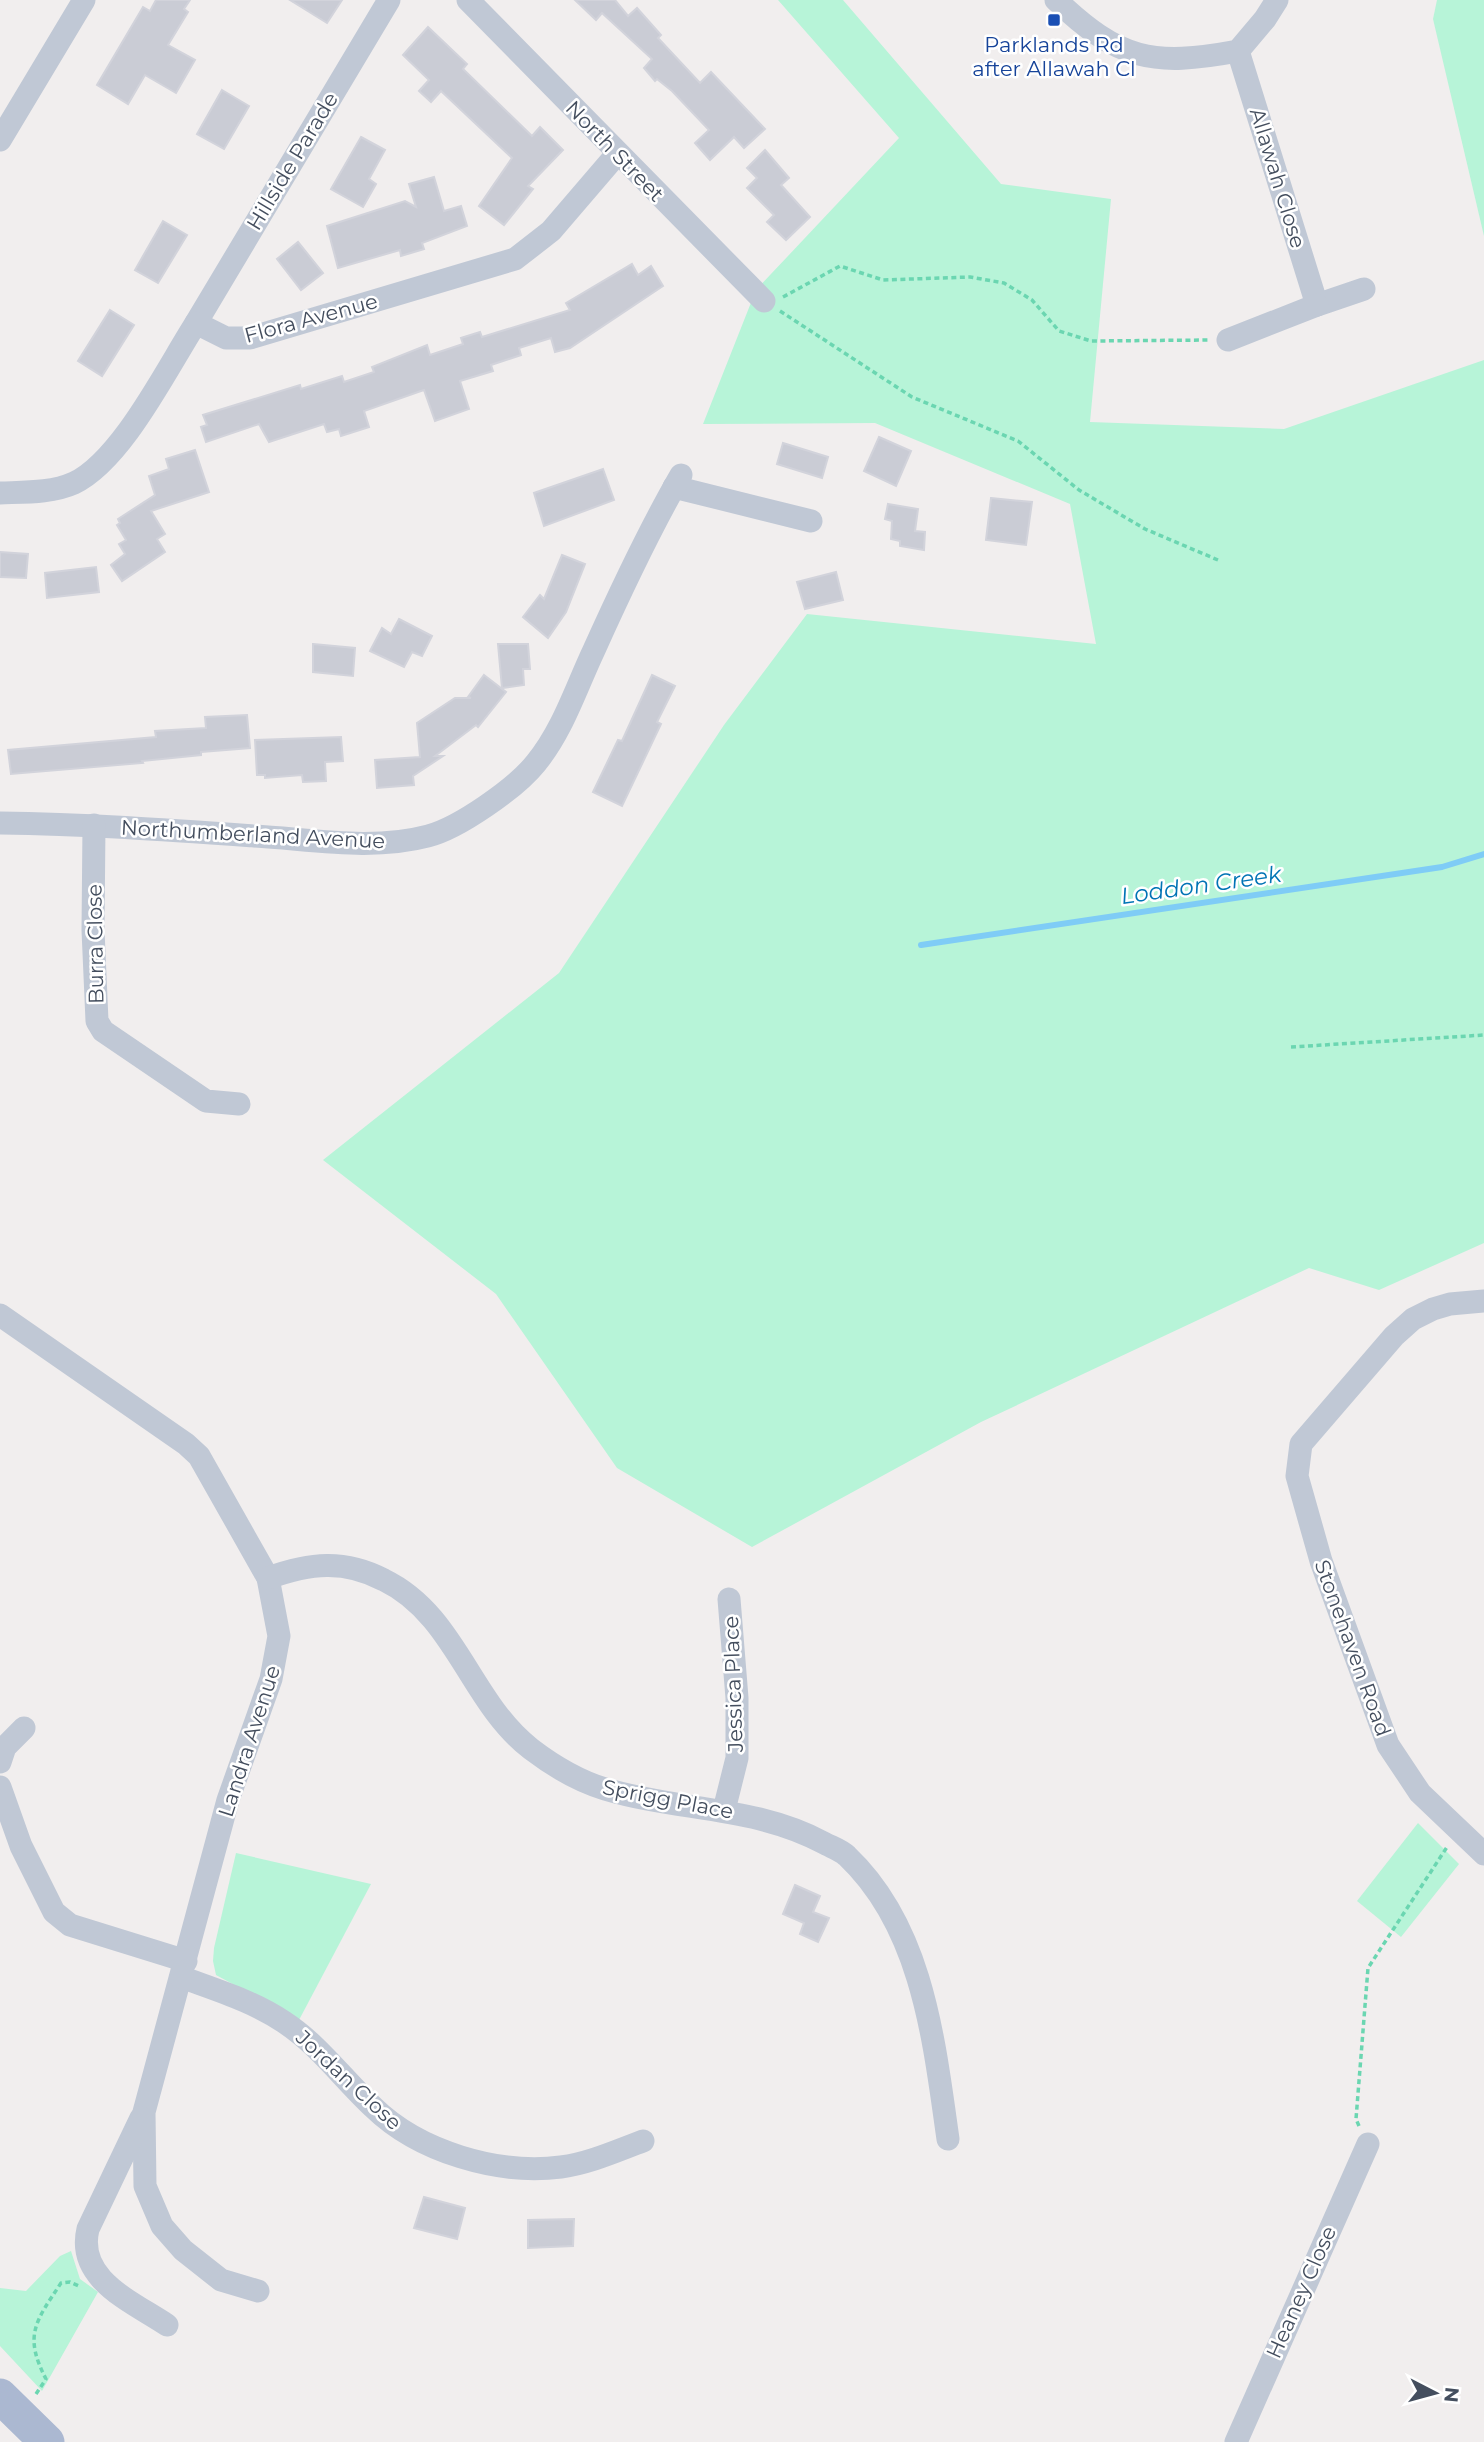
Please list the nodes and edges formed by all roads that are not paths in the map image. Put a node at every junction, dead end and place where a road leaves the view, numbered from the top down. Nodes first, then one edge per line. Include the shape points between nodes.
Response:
1 (84, 0) edge
2 (389, 0) edge
3 (468, 0) edge
4 (1056, 0) edge
5 (1277, 0) edge
6 (1238, 51) junction
7 (0, 140) edge
8 (617, 154) junction
9 (1364, 289) dead end
10 (764, 301) road end
11 (1317, 305) junction
12 (195, 323) junction
13 (1228, 340) road end
14 (0, 493) edge
15 (811, 521) dead end
16 (0, 823) edge
17 (94, 824) junction
18 (239, 1104) dead end
19 (1484, 1301) edge
20 (0, 1315) edge
21 (268, 1577) junction
22 (729, 1599) dead end
23 (24, 1728) dead end
24 (0, 1762) edge
25 (0, 1787) edge
26 (724, 1810) junction
27 (1484, 1854) edge
28 (184, 1969) junction
29 (144, 2112) junction
30 (948, 2139) dead end
31 (643, 2141) dead end
32 (1368, 2144) road end
33 (258, 2291) dead end
34 (167, 2325) dead end
35 (0, 2396) edge
36 (0, 2423) edge
37 (19, 2442) edge
38 (47, 2442) edge
39 (1236, 2442) edge

1 - 7 street
2 - 12 street, Hillside Parade
3 - 8 street, North Street
4 - 6 street via 1088,31 1140,56 1165,59
5 - 6 street
6 - 11 street, Allawah Close
8 - 10 street, North Street
8 - 12 street, Flora Avenue via 551,231 515,259 250,338 226,338
9 - 11 street
11 - 13 street
12 - 14 street via 107,459 72,484
15 - 17 street, Northumberland Avenue via 678,481 643,541 557,731 535,764 502,793 430,836 359,843
16 - 17 street, Northumberland Avenue
17 - 18 street, Burra Close via 97,1021 103,1031 206,1101
19 - 27 street, Stonehaven Road via 1450,1304 1413,1319 1301,1444 1297,1476 1321,1561 1388,1745 1420,1793
20 - 21 street, Landra Avenue via 193,1450
21 - 26 street, Sprigg Place via 323,1564 358,1567 394,1584 424,1606 490,1704 530,1748 604,1789
21 - 28 street, Landra Avenue via 277,1617 278,1655 229,1800
22 - 26 street, Jessica Place via 737,1758
23 - 24 street via 5,1747
25 - 28 street, Jordan Close via 21,1846 54,1912 70,1925
26 - 30 street, Sprigg Place via 795,1827 846,1855 883,1902 918,1972
28 - 29 street, Landra Avenue
28 - 31 street, Jordan Close via 285,2022 382,2115 418,2140 441,2149 533,2168 590,2161
29 - 33 street, Landra Avenue via 145,2186 162,2226 183,2250 221,2280
29 - 34 street, Landra Avenue via 84,2244 87,2261 97,2275
32 - 39 street, Heaney Close
35 - 38 main road
36 - 37 main road

